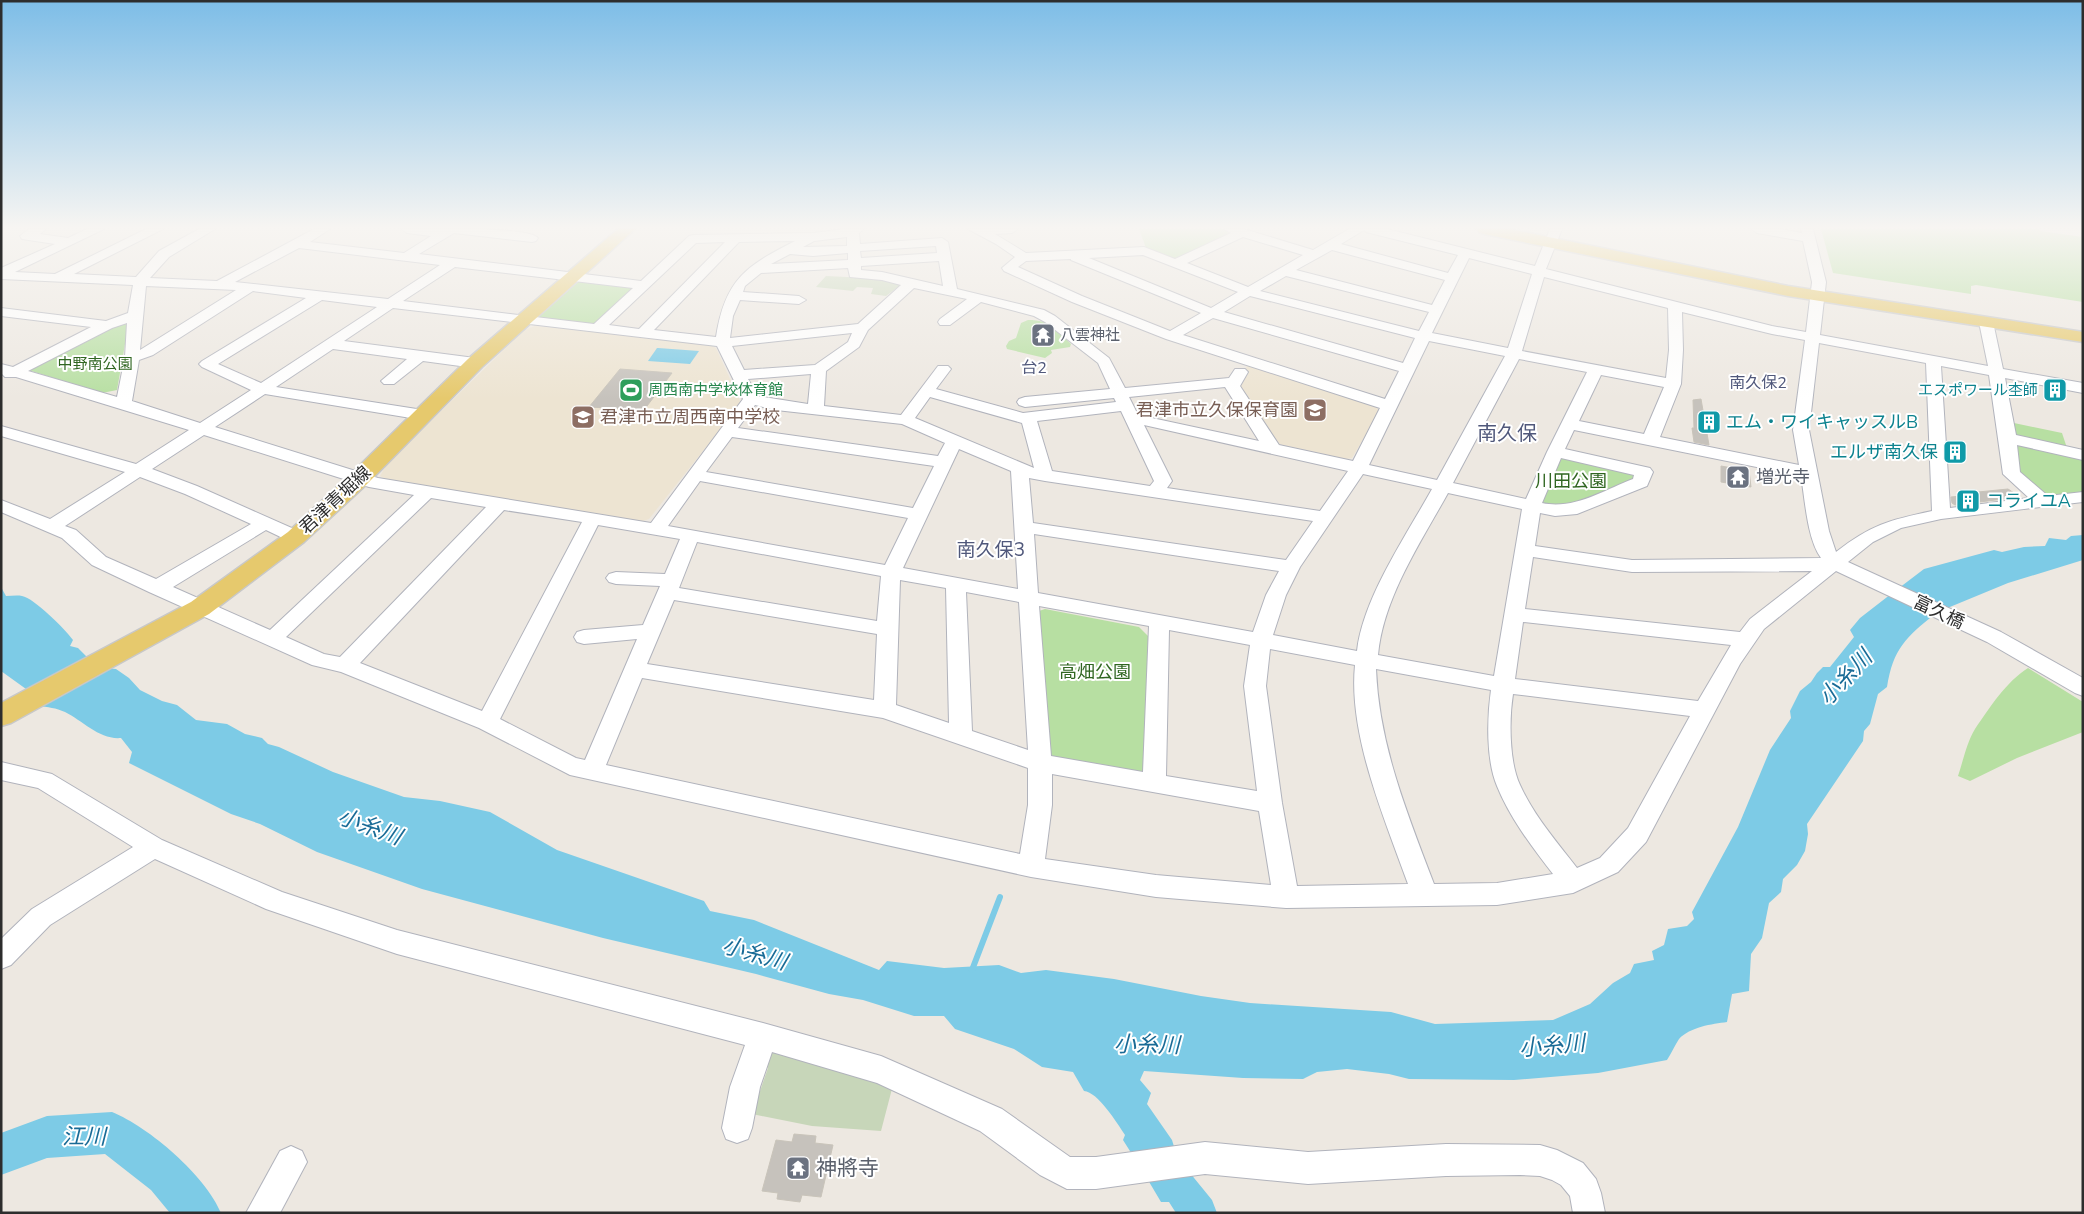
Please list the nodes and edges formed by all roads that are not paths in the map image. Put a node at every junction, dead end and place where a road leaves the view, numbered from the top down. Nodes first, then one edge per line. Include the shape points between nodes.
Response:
1 (643, 285) edge
2 (139, 286) edge
3 (238, 286) edge
4 (418, 286) edge
5 (563, 286) edge
6 (689, 286) edge
7 (739, 286) edge
8 (909, 286) edge
9 (925, 286) edge
10 (950, 286) edge
11 (1048, 286) edge
12 (1146, 286) edge
13 (1233, 286) edge
14 (1261, 286) edge
15 (1340, 286) edge
16 (1448, 286) edge
17 (1535, 286) edge
18 (1594, 286) edge
19 (1779, 286) edge
20 (1818, 286) edge
21 (251, 287) junction
22 (951, 291) junction
23 (1249, 292) junction
24 (1818, 294) junction
25 (320, 295) junction
26 (734, 295) junction
27 (979, 297) junction
28 (799, 300) dead end
29 (391, 304) junction
30 (1675, 307) junction
31 (1436, 310) junction
32 (1, 312) edge
33 (1212, 313) junction
34 (134, 315) junction
35 (522, 320) junction
36 (945, 322) dead end
37 (1986, 322) junction
38 (107, 325) junction
39 (598, 328) junction
40 (862, 328) junction
41 (644, 332) junction
42 (2083, 333) edge
43 (1171, 336) junction
44 (1423, 336) junction
45 (1812, 337) junction
46 (2083, 337) edge
47 (722, 342) junction
48 (330, 344) junction
49 (1514, 354) junction
50 (420, 356) junction
51 (132, 357) junction
52 (1933, 359) junction
53 (1246, 361) junction
54 (475, 363) junction
55 (8, 369) edge
56 (819, 369) junction
57 (943, 369) dead end
58 (1407, 369) junction
59 (1596, 370) junction
60 (1997, 371) junction
61 (740, 375) junction
62 (1, 378) edge
63 (389, 381) dead end
64 (1234, 382) junction
65 (1673, 384) junction
66 (1035, 388) dead end
67 (2083, 388) edge
68 (262, 390) junction
69 (928, 391) junction
70 (751, 399) junction
71 (124, 404) junction
72 (1126, 405) junction
73 (1390, 406) junction
74 (816, 410) junction
75 (1021, 412) junction
76 (423, 415) junction
77 (905, 420) junction
78 (1571, 424) junction
79 (202, 429) junction
80 (1, 431) edge
81 (727, 431) junction
82 (2009, 438) junction
83 (1650, 440) junction
84 (954, 441) junction
85 (1272, 448) junction
86 (1555, 452) junction
87 (2083, 455) edge
88 (944, 462) junction
89 (1359, 467) junction
90 (138, 470) junction
91 (1020, 470) junction
92 (1809, 472) junction
93 (694, 475) junction
94 (1045, 476) junction
95 (359, 479) junction
96 (1444, 485) junction
97 (427, 492) junction
98 (1154, 492) junction
99 (2083, 496) edge
100 (2044, 502) junction
101 (499, 504) junction
102 (1, 505) edge
103 (1532, 506) junction
104 (919, 514) junction
105 (1942, 514) junction
106 (1325, 517) junction
107 (592, 520) junction
108 (265, 523) junction
109 (51, 527) junction
110 (1023, 527) junction
111 (656, 529) junction
112 (691, 535) junction
113 (296, 537) junction
114 (1525, 550) junction
115 (1842, 566) junction
116 (1291, 567) junction
117 (892, 572) junction
118 (616, 578) dead end
119 (956, 583) junction
120 (669, 586) junction
121 (156, 588) junction
122 (1028, 596) junction
123 (200, 608) junction
124 (1515, 614) junction
125 (1159, 621) junction
126 (887, 629) junction
127 (650, 631) junction
128 (584, 637) dead end
129 (272, 639) junction
130 (1261, 640) junction
131 (1746, 640) junction
132 (1366, 660) junction
133 (345, 665) junction
134 (634, 669) junction
135 (1503, 685) junction
136 (2083, 688) edge
137 (885, 710) junction
138 (1705, 710) junction
139 (1, 716) edge
140 (487, 722) junction
141 (961, 736) junction
142 (1040, 763) junction
143 (592, 770) junction
144 (1, 771) edge
145 (1154, 783) junction
146 (1270, 803) junction
147 (153, 847) junction
148 (1031, 867) junction
149 (1573, 882) junction
150 (1425, 895) junction
151 (1286, 897) junction
152 (1, 957) edge
153 (763, 1036) junction
154 (737, 1128) dead end
155 (291, 1162) dead end
156 (262, 1213) edge
157 (1589, 1213) edge

1 - 39 street
2 - 34 street
3 - 21 street
4 - 29 street
5 - 35 main road, 君津青堀線
6 - 41 street
7 - 26 street
8 - 40 street
9 - 22 street
10 - 22 street
11 - 43 street
12 - 33 street
13 - 23 street
14 - 23 street
15 - 31 street
16 - 31 street
17 - 49 street
18 - 30 street
19 - 24 main road
20 - 24 street
21 - 25 street
21 - 51 street via 148,352
22 - 27 street
23 - 33 street
23 - 44 street
24 - 37 main road
24 - 42 main road
24 - 45 street
25 - 29 street
25 - 68 street via 207,364
26 - 28 street
26 - 47 street via 726,316
27 - 36 street
27 - 72 street via 1050,319 1101,357
29 - 35 street
29 - 48 street
30 - 45 street
30 - 65 street
31 - 44 street
32 - 38 street
33 - 43 street
33 - 58 street
34 - 38 street
34 - 51 street
35 - 39 street
35 - 54 main road, 君津青堀線
37 - 46 main road
37 - 60 street
38 - 55 street
39 - 41 street
40 - 47 street
40 - 56 street via 854,344
41 - 47 street
43 - 53 street
44 - 49 street
44 - 58 street
45 - 52 street
45 - 92 street via 1801,430
47 - 61 street
48 - 50 street
48 - 68 street
49 - 59 street
49 - 96 street
50 - 54 street
50 - 63 street
51 - 71 street
52 - 60 street
52 - 105 street
53 - 64 street
53 - 73 street
54 - 76 main road, 君津青堀線
55 - 62 street
55 - 71 street
56 - 61 street
56 - 74 street
57 - 69 street
58 - 73 street
59 - 65 street
59 - 78 street
60 - 67 street
60 - 82 street
61 - 70 street
64 - 72 street
64 - 85 street via 1232,386 1237,396
65 - 83 street
66 - 75 street
68 - 76 street
68 - 79 street
69 - 75 street
69 - 77 street
70 - 74 street
70 - 81 street
71 - 79 street
72 - 75 street
72 - 85 street
72 - 98 street via 1163,481
73 - 89 street
74 - 77 street
75 - 94 street via 1029,420
76 - 95 main road, 君津青堀線
77 - 84 street
78 - 83 street
78 - 86 street
79 - 90 street
79 - 95 street
80 - 90 street
81 - 88 street
81 - 93 street
82 - 87 street
82 - 100 street via 2012,474
83 - 92 street
84 - 88 street
84 - 91 street
85 - 89 street
86 - 103 street
86 - 103 street via 1644,472 1641,482 1571,510 1555,511
88 - 104 street
89 - 96 street
89 - 106 street
90 - 108 street
90 - 109 street
91 - 94 street
91 - 110 street
92 - 115 street via 1826,552
93 - 104 street
93 - 111 street
94 - 98 street
95 - 97 street
95 - 113 main road, 君津青堀線
96 - 103 street
96 - 132 street via 1383,596 1369,634
97 - 101 street
97 - 129 street
98 - 106 street
99 - 100 street
100 - 105 street
101 - 107 street
101 - 133 street
102 - 109 street
103 - 114 street
104 - 117 street
105 - 115 street via 1895,524 1866,538
106 - 116 street
107 - 111 street
107 - 140 street
108 - 113 street
108 - 121 street
109 - 121 street via 69,534 99,561
110 - 116 street
110 - 122 street
111 - 112 street
112 - 117 street
112 - 120 street
113 - 123 main road, 君津青堀線
114 - 115 street via 1632,566
114 - 124 street
115 - 131 street via 1758,624
115 - 136 street, 富久橋 via 1994,637
116 - 130 street via 1276,595
117 - 119 street
117 - 126 street
118 - 120 street
119 - 122 street
119 - 141 street
120 - 126 street
120 - 127 street
121 - 123 street
122 - 125 street
122 - 142 street
123 - 129 street
123 - 139 main road, 君津青堀線
124 - 131 street
124 - 135 street
125 - 130 street
125 - 145 street
126 - 137 street
127 - 128 street
127 - 134 street
129 - 133 street via 319,660
130 - 132 street
130 - 146 street via 1255,686
131 - 138 street
132 - 135 street
132 - 150 street via 1365,685 1378,762
133 - 140 street
134 - 137 street
134 - 143 street
135 - 138 street
135 - 149 street via 1500,742 1508,785 1536,834
137 - 141 street
138 - 149 street via 1637,836 1609,865
140 - 143 street via 570,766
141 - 142 street
142 - 145 street
142 - 148 street via 1040,805
143 - 148 street
144 - 147 street via 44,780
145 - 146 street
146 - 151 street
147 - 152 street via 41,918
147 - 153 street via 275,901 397,942
148 - 151 street via 1156,886
149 - 150 street via 1497,894
150 - 151 street
153 - 154 street via 745,1087
153 - 157 street via 881,1070 991,1120 1067,1174 1205,1158 1308,1168 1528,1158 1558,1166 1576,1178 1584,1188
155 - 156 street

